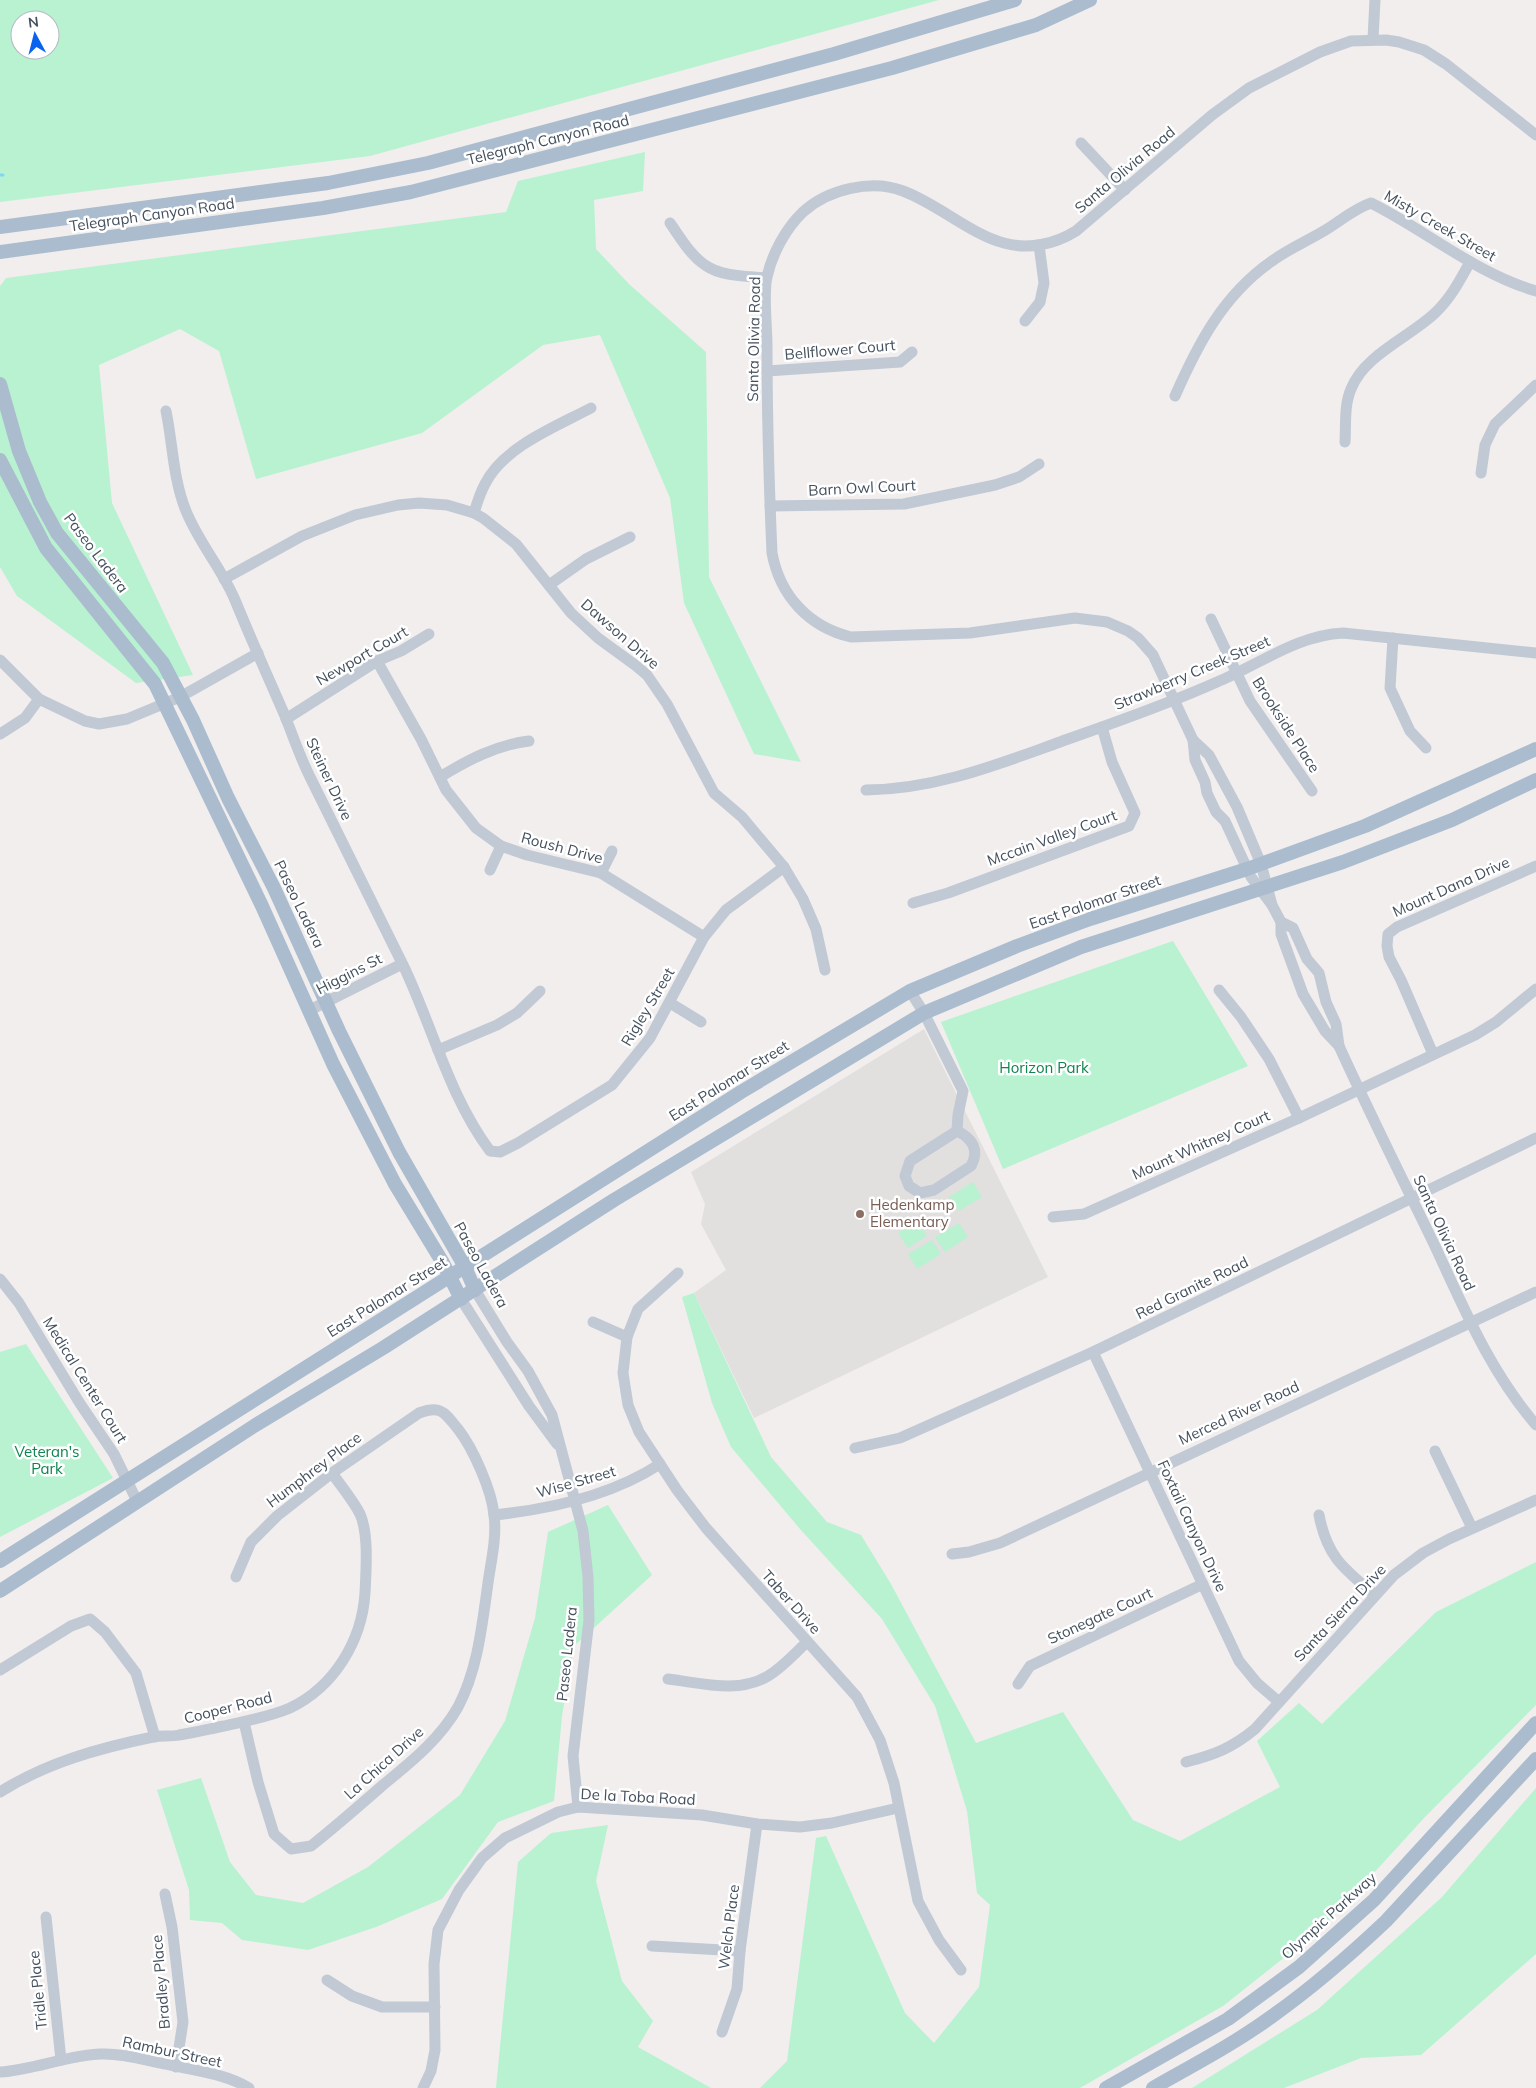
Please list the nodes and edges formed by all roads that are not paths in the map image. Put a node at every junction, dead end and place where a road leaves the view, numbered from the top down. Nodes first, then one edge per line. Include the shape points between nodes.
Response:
1 (1015, 0) edge
2 (1090, 0) edge
3 (1375, 0) edge
4 (1373, 39) junction
5 (1536, 135) edge
6 (1081, 144) dead end
7 (1125, 190) junction
8 (670, 223) dead end
9 (0, 227) edge
10 (1039, 245) junction
11 (0, 252) edge
12 (1470, 262) junction
13 (766, 278) junction
14 (1536, 291) edge
15 (1025, 321) dead end
16 (912, 352) dead end
17 (767, 371) junction
18 (0, 384) edge
19 (1536, 385) edge
20 (1175, 396) dead end
21 (591, 408) dead end
22 (166, 412) dead end
23 (1346, 442) dead end
24 (0, 460) edge
25 (1039, 464) dead end
26 (1481, 473) dead end
27 (770, 506) junction
28 (474, 513) junction
29 (630, 537) dead end
30 (224, 579) junction
31 (550, 585) junction
32 (1210, 619) dead end
33 (428, 634) dead end
34 (1393, 638) junction
35 (258, 653) junction
36 (1536, 653) edge
37 (0, 660) edge
38 (377, 661) junction
39 (1236, 674) junction
40 (180, 697) junction
41 (39, 699) junction
42 (1175, 701) junction
43 (166, 703) junction
44 (286, 719) junction
45 (1102, 727) junction
46 (0, 734) edge
47 (1193, 740) junction
48 (529, 741) dead end
49 (1426, 748) dead end
50 (1536, 749) edge
51 (440, 777) junction
52 (1536, 780) edge
53 (866, 790) dead end
54 (1312, 792) dead end
55 (501, 846) junction
56 (612, 850) dead end
57 (1261, 864) junction
58 (1536, 866) edge
59 (784, 867) junction
60 (1247, 869) junction
61 (490, 870) dead end
62 (600, 873) junction
63 (1263, 888) junction
64 (913, 903) dead end
65 (1281, 922) junction
66 (704, 937) junction
67 (402, 964) junction
68 (825, 970) dead end
69 (1536, 989) edge
70 (1219, 990) dead end
71 (540, 991) dead end
72 (910, 991) junction
73 (326, 1001) junction
74 (670, 1003) junction
75 (310, 1010) junction
76 (924, 1013) junction
77 (701, 1022) dead end
78 (1339, 1046) junction
79 (438, 1050) junction
80 (1433, 1054) junction
81 (1359, 1090) junction
82 (1299, 1118) junction
83 (956, 1132) junction
84 (1536, 1138) edge
85 (490, 1151) joint
86 (1412, 1198) junction
87 (1053, 1217) dead end
88 (465, 1267) junction
89 (678, 1273) dead end
90 (450, 1277) junction
91 (0, 1279) edge
92 (475, 1290) junction
93 (1536, 1292) edge
94 (461, 1299) junction
95 (593, 1322) dead end
96 (1469, 1322) junction
97 (627, 1337) junction
98 (1093, 1352) junction
99 (432, 1408) joint
100 (1536, 1425) edge
101 (559, 1447) junction
102 (855, 1448) dead end
103 (1435, 1451) dead end
104 (660, 1464) junction
105 (1150, 1471) junction
106 (332, 1473) junction
107 (127, 1480) junction
108 (574, 1499) junction
109 (1536, 1500) edge
110 (137, 1501) junction
111 (494, 1515) junction
112 (1319, 1515) dead end
113 (1472, 1528) junction
114 (952, 1554) dead end
115 (0, 1562) edge
116 (236, 1577) dead end
117 (1203, 1584) junction
118 (0, 1591) edge
119 (1375, 1595) junction
120 (807, 1642) junction
121 (0, 1670) edge
122 (668, 1679) dead end
123 (1018, 1684) dead end
124 (1279, 1702) junction
125 (244, 1722) junction
126 (1536, 1723) edge
127 (155, 1737) junction
128 (1536, 1759) edge
129 (1186, 1762) dead end
130 (0, 1792) edge
131 (578, 1807) junction
132 (898, 1808) junction
133 (757, 1824) junction
134 (166, 1894) dead end
135 (46, 1916) dead end
136 (652, 1946) dead end
137 (740, 1951) junction
138 (961, 1970) dead end
139 (327, 1980) dead end
140 (435, 2007) junction
141 (722, 2032) dead end
142 (61, 2060) junction
143 (176, 2067) junction
144 (0, 2072) edge
145 (249, 2088) edge
146 (423, 2088) edge
147 (1106, 2088) edge
148 (1153, 2088) edge

1 - 9 main road, Telegraph Canyon Road via 834,54 428,163 328,184
2 - 11 main road, Telegraph Canyon Road via 1036,25 892,68 411,192 323,208
3 - 4 street
4 - 5 street, Santa Olivia Road via 1399,42 1435,56
4 - 7 street, Santa Olivia Road via 1330,47 1249,88 1212,115
6 - 7 street
7 - 10 street, Santa Olivia Road via 1076,230 1059,240
8 - 13 street via 705,266 728,274
10 - 13 street, Santa Olivia Road via 1018,246 994,240 902,190 860,188 824,198 803,212 784,235
10 - 15 street via 1044,283 1040,302
12 - 14 street, Misty Creek Street via 1502,279
12 - 20 street, Misty Creek Street via 1389,212 1371,203 1360,207 1342,221 1272,260 1244,284 1207,330
12 - 23 street via 1452,294 1437,311 1370,362 1358,375 1347,402
13 - 17 street, Santa Olivia Road
16 - 17 street, Bellflower Court via 900,362
17 - 27 street, Santa Olivia Road
18 - 40 main road, Paseo Ladera via 19,451 57,533 163,663
19 - 26 street via 1495,424 1485,445
21 - 28 street via 537,436 505,458 485,482
22 - 30 street, Steiner Drive via 171,453 186,511 201,544
24 - 43 main road, Paseo Ladera via 46,548 155,684
25 - 27 street, Barn Owl Court via 1019,477 995,485 904,504
27 - 42 street, Santa Olivia Road via 772,553 782,585 801,611 828,629 851,637 898,637 970,633 1074,618 1096,619 1118,626 1138,638 1153,655
28 - 30 street, Dawson Drive via 447,505 419,503 355,516 288,542
28 - 31 street, Dawson Drive via 516,544
29 - 31 street via 586,559
30 - 35 street, Steiner Drive
31 - 59 street, Dawson Drive via 571,612 598,638 647,675 667,704 714,793 742,817
32 - 39 street, Brookside Place
33 - 38 street, Newport Court
34 - 36 street, Strawberry Creek Street
34 - 39 street, Strawberry Creek Street via 1344,633 1326,635 1297,644
34 - 49 street via 1390,688 1410,731
35 - 40 street
35 - 44 street, Steiner Drive
37 - 41 street
38 - 44 street, Newport Court
38 - 51 street, Roush Drive
39 - 42 street, Strawberry Creek Street
39 - 54 street, Brookside Place via 1250,701
40 - 43 street
40 - 73 main road, Paseo Ladera
41 - 43 street via 85,721 99,724 127,719
41 - 46 street via 25,718
42 - 45 street, Strawberry Creek Street
42 - 47 street, Santa Olivia Road
43 - 75 main road, Paseo Ladera
44 - 67 street, Steiner Drive via 309,775
45 - 53 street, Strawberry Creek Street via 978,772 896,790
45 - 64 street, Mccain Valley Court via 1112,762 1135,812 1129,826
47 - 57 street, Santa Olivia Road via 1209,755 1221,775
47 - 60 street, Santa Olivia Road via 1195,760 1207,793 1216,812 1225,821
48 - 51 street via 510,743 470,759
50 - 57 main road, East Palomar Street via 1365,826
51 - 55 street, Roush Drive via 446,790 476,828
52 - 63 main road via 1452,820 1343,862
55 - 61 street
55 - 62 street, Roush Drive
56 - 62 street
57 - 60 main road, East Palomar Street
57 - 63 street, Santa Olivia Road
58 - 80 street, Mount Dana Drive via 1397,927 1388,934 1389,957
59 - 66 street, Rigley Street via 726,910
59 - 68 street, Dawson Drive via 816,929
60 - 63 street, Santa Olivia Road
60 - 72 main road, East Palomar Street via 1090,919
62 - 66 street, Roush Drive
63 - 65 street, Santa Olivia Road
63 - 76 main road via 1081,947
65 - 78 street, Santa Olivia Road via 1281,934 1303,994 1325,1031
65 - 78 street, Santa Olivia Road via 1293,928 1307,959 1320,973 1326,1002 1336,1024
66 - 74 street, Rigley Street
67 - 73 street, Higgins St
67 - 79 street, Steiner Drive
69 - 80 street, Mount Whitney Court via 1496,1022
70 - 82 street via 1269,1059
71 - 79 street via 517,1013 497,1025
72 - 76 street
72 - 88 main road, East Palomar Street via 741,1092
73 - 75 street, Higgins St
73 - 88 main road, Paseo Ladera via 399,1152
74 - 77 street
74 - 85 street, Rigley Street via 650,1038 612,1085 518,1143 500,1152
75 - 90 main road, Paseo Ladera via 375,1147
76 - 83 street via 963,1091
76 - 92 main road via 614,1200
78 - 81 street, Santa Olivia Road
79 - 85 street, Steiner Drive via 468,1120
80 - 81 street, Mount Whitney Court
81 - 82 street, Mount Whitney Court
81 - 86 street, Santa Olivia Road
82 - 87 street, Mount Whitney Court via 1084,1214
83 - 83 street via 910,1161 905,1176 909,1186 920,1193 929,1192 971,1166 976,1151 968,1136
84 - 86 street, Red Granite Road
86 - 96 street, Santa Olivia Road
86 - 98 street, Red Granite Road
88 - 90 main road, East Palomar Street
88 - 92 main road, Paseo Ladera
89 - 97 street, Taber Drive via 638,1309
90 - 94 main road, Paseo Ladera
90 - 107 main road, East Palomar Street
91 - 107 street, Medical Center Court via 19,1303
92 - 94 main road
92 - 101 street, Paseo Ladera via 528,1371 552,1415
93 - 96 street, Merced River Road
94 - 101 street, Paseo Ladera
94 - 110 main road
95 - 97 street
96 - 100 street, Santa Olivia Road via 1515,1401
96 - 105 street, Merced River Road
97 - 104 street, Taber Drive via 623,1373 628,1405 639,1432
98 - 102 street, Red Granite Road via 900,1438
98 - 105 street, Foxtail Canyon Drive
99 - 106 street, Humphrey Place
99 - 111 street, La Chica Drive via 444,1411 462,1434 486,1483
101 - 108 street, Paseo Ladera
103 - 113 street
104 - 108 street, Wise Street via 612,1490
104 - 120 street, Taber Drive via 719,1545
105 - 114 street, Merced River Road via 1000,1543
105 - 117 street, Foxtail Canyon Drive
106 - 116 street, Humphrey Place via 260,1532 251,1542
106 - 125 street, Cooper Road via 360,1514 365,1536 364,1603 355,1638 337,1670 312,1696 289,1708
107 - 110 street, Medical Center Court
107 - 115 main road, East Palomar Street
108 - 111 street, Wise Street via 529,1511
108 - 131 street, Paseo Ladera via 589,1586 588,1629 573,1756
109 - 113 street, Santa Sierra Drive
110 - 118 main road
111 - 125 street, La Chica Drive via 494,1546 477,1652 471,1678 458,1706 444,1729 419,1755 310,1846 291,1849 274,1834
112 - 119 street via 1323,1537 1336,1560
113 - 119 street, Santa Sierra Drive via 1424,1554 1394,1575
117 - 123 street, Stonegate Court via 1030,1666
117 - 124 street, Foxtail Canyon Drive via 1239,1661 1257,1684
119 - 124 street, Santa Sierra Drive
120 - 122 street via 769,1675 754,1683 728,1687
120 - 132 street, Taber Drive via 857,1697 870,1720 894,1783
121 - 127 street via 71,1626 90,1619 105,1632 136,1673
124 - 129 street, Santa Sierra Drive via 1241,1741 1219,1753
125 - 127 street, Cooper Road via 178,1736
126 - 147 main road, Olympic Parkway via 1374,1900 1299,1967 1228,2019
127 - 130 street, Cooper Road via 48,1766
128 - 148 main road via 1366,1941 1271,2017 1220,2051
131 - 133 street, De la Toba Road via 702,1815
131 - 140 street, De la Toba Road via 558,1812 505,1838 482,1858 458,1890 438,1930 434,1964
132 - 133 street, De la Toba Road via 800,1827
132 - 138 street, Taber Drive via 918,1900 939,1940
133 - 137 street, Welch Place
134 - 143 street, Bradley Place via 183,2022
135 - 142 street, Tridle Place
136 - 137 street
137 - 141 street, Welch Place via 737,1989
139 - 140 street via 352,1996 382,2007
140 - 146 street, De la Toba Road via 435,2050 431,2071
142 - 143 street, Rambur Street via 102,2054 131,2056
142 - 144 street, Rambur Street
143 - 145 street, Rambur Street via 218,2076

